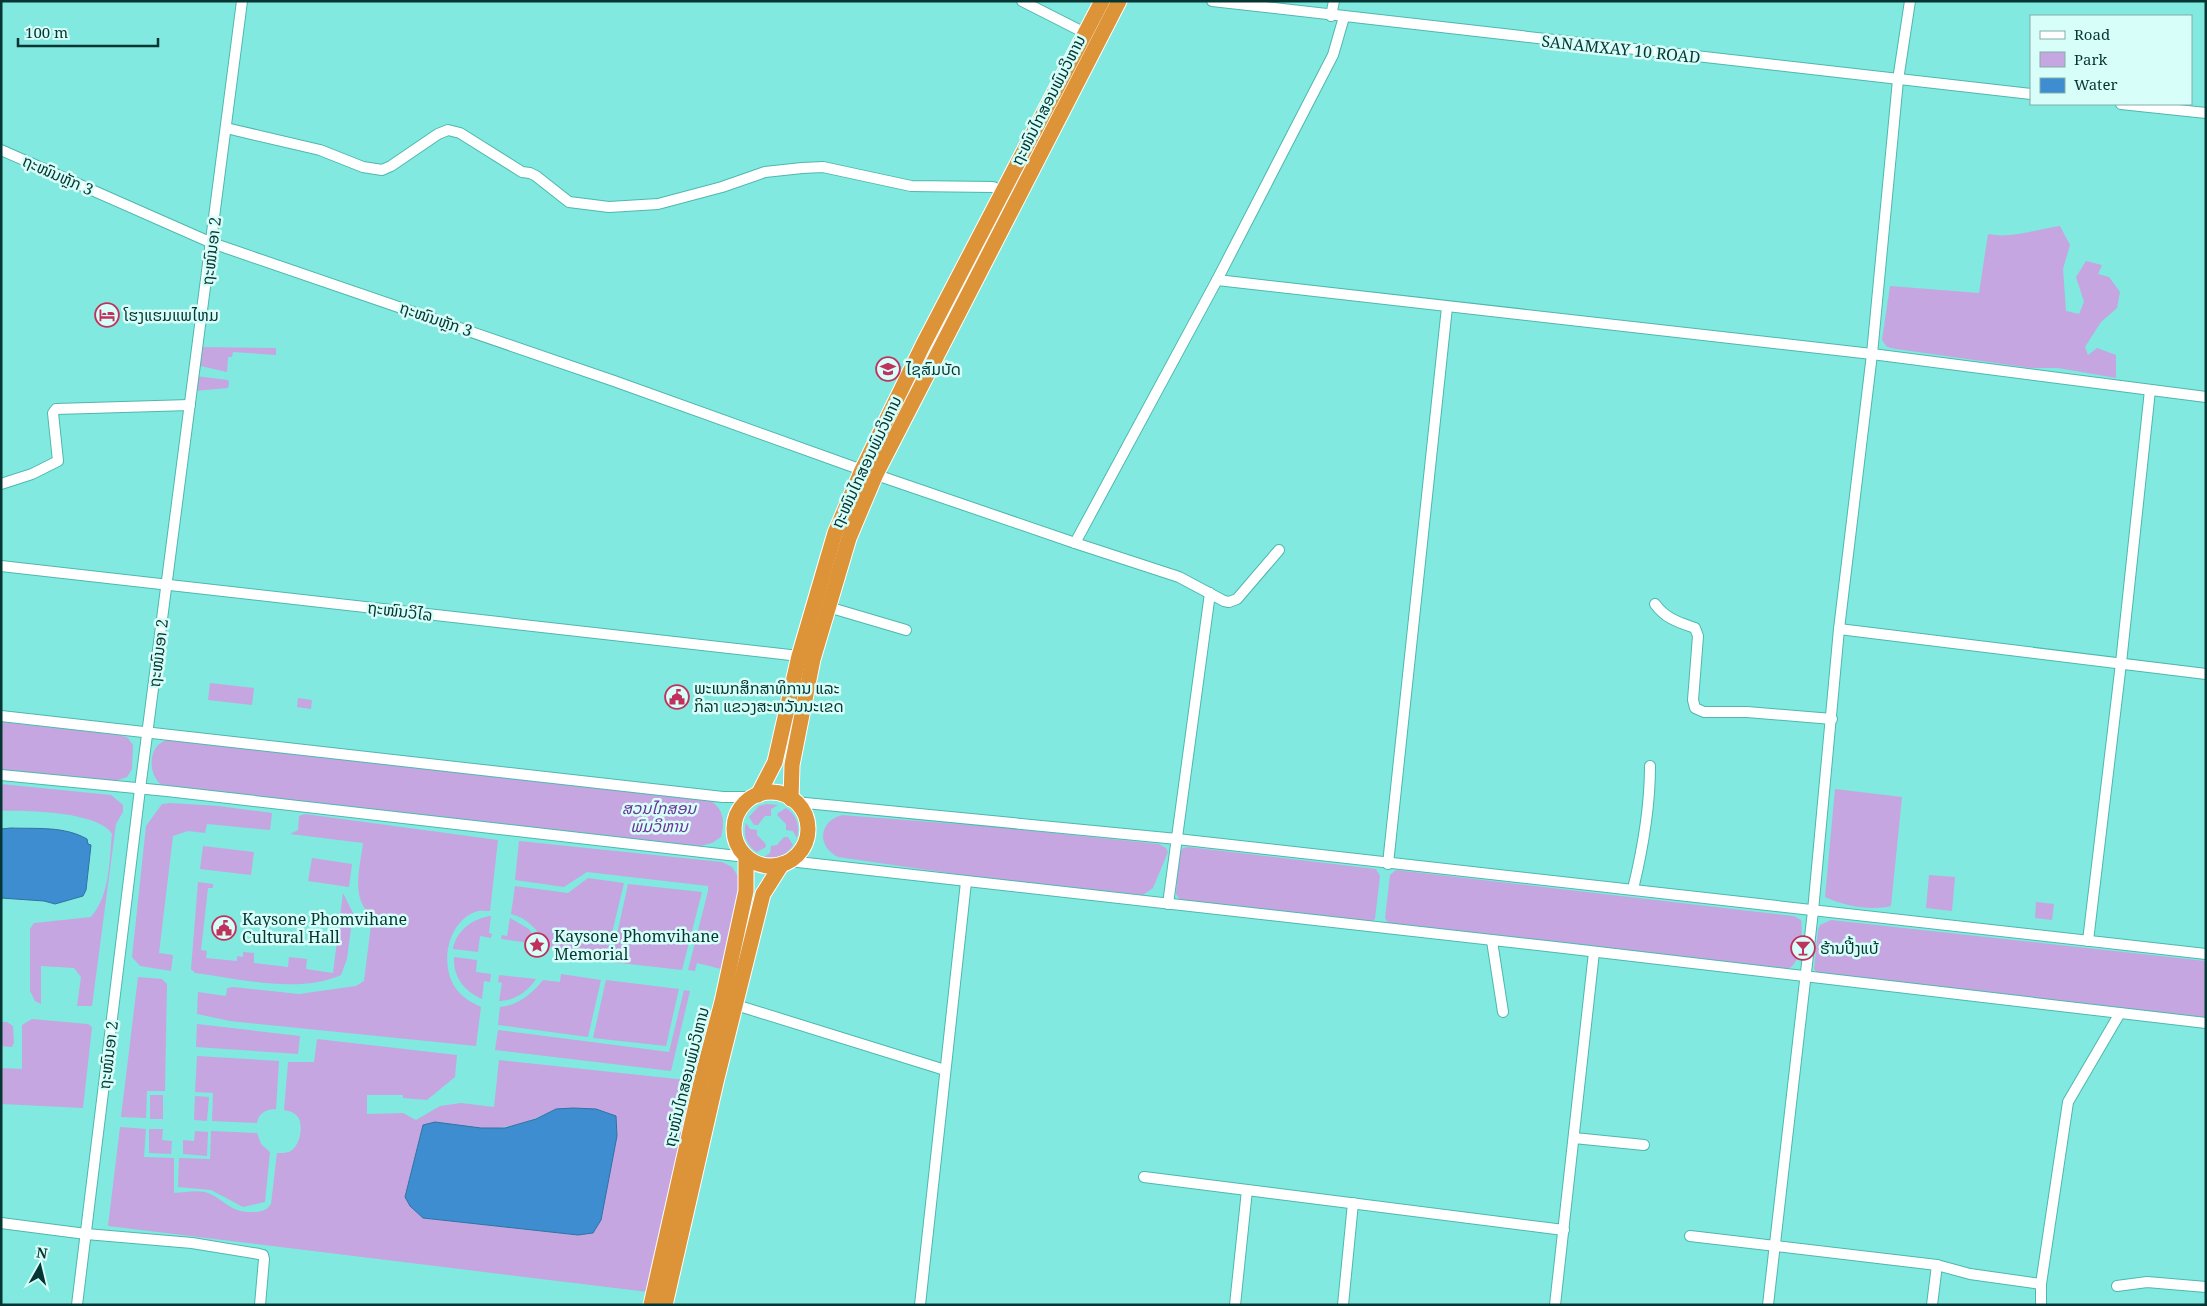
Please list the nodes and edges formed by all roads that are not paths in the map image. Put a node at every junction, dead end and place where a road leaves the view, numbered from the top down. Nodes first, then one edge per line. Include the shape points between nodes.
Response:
1 (242, 1) edge
2 (1022, 1) edge
3 (1102, 1) edge
4 (1119, 1) edge
5 (1212, 1) edge
6 (1334, 1) edge
7 (1910, 1) edge
8 (1331, 16) junction
9 (1344, 17) junction
10 (1085, 33) junction
11 (1898, 80) junction
12 (2030, 94) edge
13 (2130, 105) edge
14 (2206, 113) edge
15 (226, 128) junction
16 (1, 150) edge
17 (1004, 192) junction
18 (212, 243) junction
19 (1218, 280) junction
20 (954, 286) junction
21 (968, 294) junction
22 (1447, 307) junction
23 (1872, 354) junction
24 (2150, 390) junction
25 (2206, 396) edge
26 (190, 405) junction
27 (869, 472) junction
28 (1, 484) edge
29 (1075, 543) junction
30 (1279, 550) dead end
31 (1, 566) edge
32 (167, 584) junction
33 (1210, 593) junction
34 (1655, 604) dead end
35 (828, 607) junction
36 (1840, 629) junction
37 (906, 630) dead end
38 (799, 656) junction
39 (2122, 663) junction
40 (2206, 674) edge
41 (1, 716) edge
42 (1832, 720) junction
43 (148, 734) junction
44 (1650, 766) dead end
45 (1, 776) edge
46 (140, 789) junction
47 (756, 796) junction
48 (793, 801) junction
49 (1177, 839) junction
50 (746, 857) junction
51 (786, 863) junction
52 (1388, 864) junction
53 (966, 882) junction
54 (1633, 889) junction
55 (1168, 904) junction
56 (1813, 911) junction
57 (1492, 941) junction
58 (2088, 941) junction
59 (1594, 952) junction
60 (2206, 954) edge
61 (1805, 977) junction
62 (732, 988) junction
63 (736, 1005) junction
64 (1503, 1012) dead end
65 (2120, 1013) junction
66 (2206, 1023) edge
67 (946, 1070) junction
68 (1574, 1138) junction
69 (1644, 1145) dead end
70 (1144, 1177) dead end
71 (1247, 1190) junction
72 (1353, 1203) junction
73 (1, 1223) edge
74 (1564, 1230) junction
75 (86, 1234) junction
76 (1690, 1236) dead end
77 (1776, 1246) junction
78 (1937, 1264) junction
79 (2041, 1284) junction
80 (2117, 1286) dead end
81 (2206, 1287) edge
82 (77, 1305) edge
83 (260, 1305) edge
84 (651, 1305) edge
85 (665, 1305) edge
86 (920, 1305) edge
87 (1235, 1305) edge
88 (1343, 1305) edge
89 (1555, 1305) edge
90 (1768, 1305) edge
91 (1932, 1305) edge
92 (2041, 1305) edge

1 - 15 street, ຖະໜົນອາ 2
2 - 10 street
3 - 10 highway, ຖະໜົນໄກສອນພົມວິຫານ
4 - 21 highway, ຖະໜົນໄກສອນພົມວິຫານ
5 - 8 street, SANAMXAY 10 ROAD
6 - 8 street
7 - 11 street
8 - 9 street, SANAMXAY 10 ROAD
9 - 11 street, SANAMXAY 10 ROAD
9 - 19 street via 1333,56
10 - 17 highway, ຖະໜົນໄກສອນພົມວິຫານ
11 - 12 street, SANAMXAY 10 ROAD
11 - 23 street
13 - 14 street
15 - 17 street via 320,150 363,167 382,170 448,130 460,133 522,172 536,176 570,202 609,207 658,204 765,172 823,167 912,186 992,187
15 - 18 street, ຖະໜົນອາ 2
16 - 18 street, ຖະໜົນຫຼັກ 3
17 - 20 highway, ຖະໜົນໄກສອນພົມວິຫານ
18 - 26 street, ຖະໜົນອາ 2
18 - 27 street, ຖະໜົນຫຼັກ 3
19 - 22 street
19 - 29 street
20 - 21 highway
20 - 27 highway, ຖະໜົນໄກສອນພົມວິຫານ
21 - 27 highway, ຖະໜົນໄກສອນພົມວິຫານ
22 - 23 street
22 - 52 street
23 - 24 street
23 - 36 street
24 - 25 street
24 - 39 street
26 - 28 street via 56,409 53,413 58,461
26 - 32 street, ຖະໜົນອາ 2
27 - 29 street, ຖະໜົນຫຼັກ 3
27 - 35 highway, ຖະໜົນໄກສອນພົມວິຫານ
27 - 38 highway, ຖະໜົນໄກສອນພົມວິຫານ via 835,533
29 - 33 street, ຖະໜົນຫຼັກ 3 via 1179,577
30 - 33 street, ຖະໜົນຫຼັກ 3 via 1237,599 1224,601
31 - 32 street, ຖະໜົນວິໄລ
32 - 38 street, ຖະໜົນວິໄລ
32 - 43 street, ຖະໜົນອາ 2
33 - 49 street
34 - 42 street via 1672,620 1694,628 1698,636 1695,708 1704,712 1747,712
35 - 37 street
35 - 48 highway, ຖະໜົນໄກສອນພົມວິຫານ via 813,659 792,765
36 - 39 street
36 - 42 street
38 - 47 highway, ຖະໜົນໄກສອນພົມວິຫານ via 775,762
39 - 40 street
39 - 58 street
41 - 43 street
42 - 56 street
43 - 46 street, ຖະໜົນອາ 2
43 - 47 street via 715,796
44 - 54 street via 1650,800 1644,847
45 - 46 street
46 - 50 street
46 - 75 street, ຖະໜົນອາ 2
47 - 48 highway via 772,793
47 - 50 highway via 738,812 734,826 735,840
48 - 49 street
48 - 51 highway via 806,819 808,833 803,846
49 - 52 street
49 - 55 street
50 - 51 highway via 763,865
50 - 62 highway, ຖະໜົນໄກສອນພົມວິຫານ via 746,891
51 - 53 street
51 - 62 highway, ຖະໜົນໄກສອນພົມວິຫານ via 763,894
52 - 54 street
53 - 55 street
53 - 67 street
54 - 56 street
55 - 57 street
56 - 58 street
56 - 61 street
57 - 59 street
57 - 64 street
58 - 60 street
59 - 61 street
59 - 68 street
61 - 65 street
61 - 77 street
62 - 63 highway, ຖະໜົນໄກສອນພົມວິຫານ
62 - 84 highway, ຖະໜົນໄກສອນພົມວິຫານ via 702,1078
63 - 67 street
63 - 85 highway, ຖະໜົນໄກສອນພົມວິຫານ
65 - 66 street
65 - 79 street via 2068,1102
67 - 86 street
68 - 69 street
68 - 74 street
70 - 71 street
71 - 72 street
71 - 87 street
72 - 74 street
72 - 88 street
73 - 75 street
74 - 89 street
75 - 82 street, ຖະໜົນອາ 2
75 - 83 street via 192,1243 259,1254 264,1259
76 - 77 street
77 - 78 street
77 - 90 street
78 - 79 street via 1970,1274
78 - 91 street
79 - 92 street
80 - 81 street via 2147,1282

